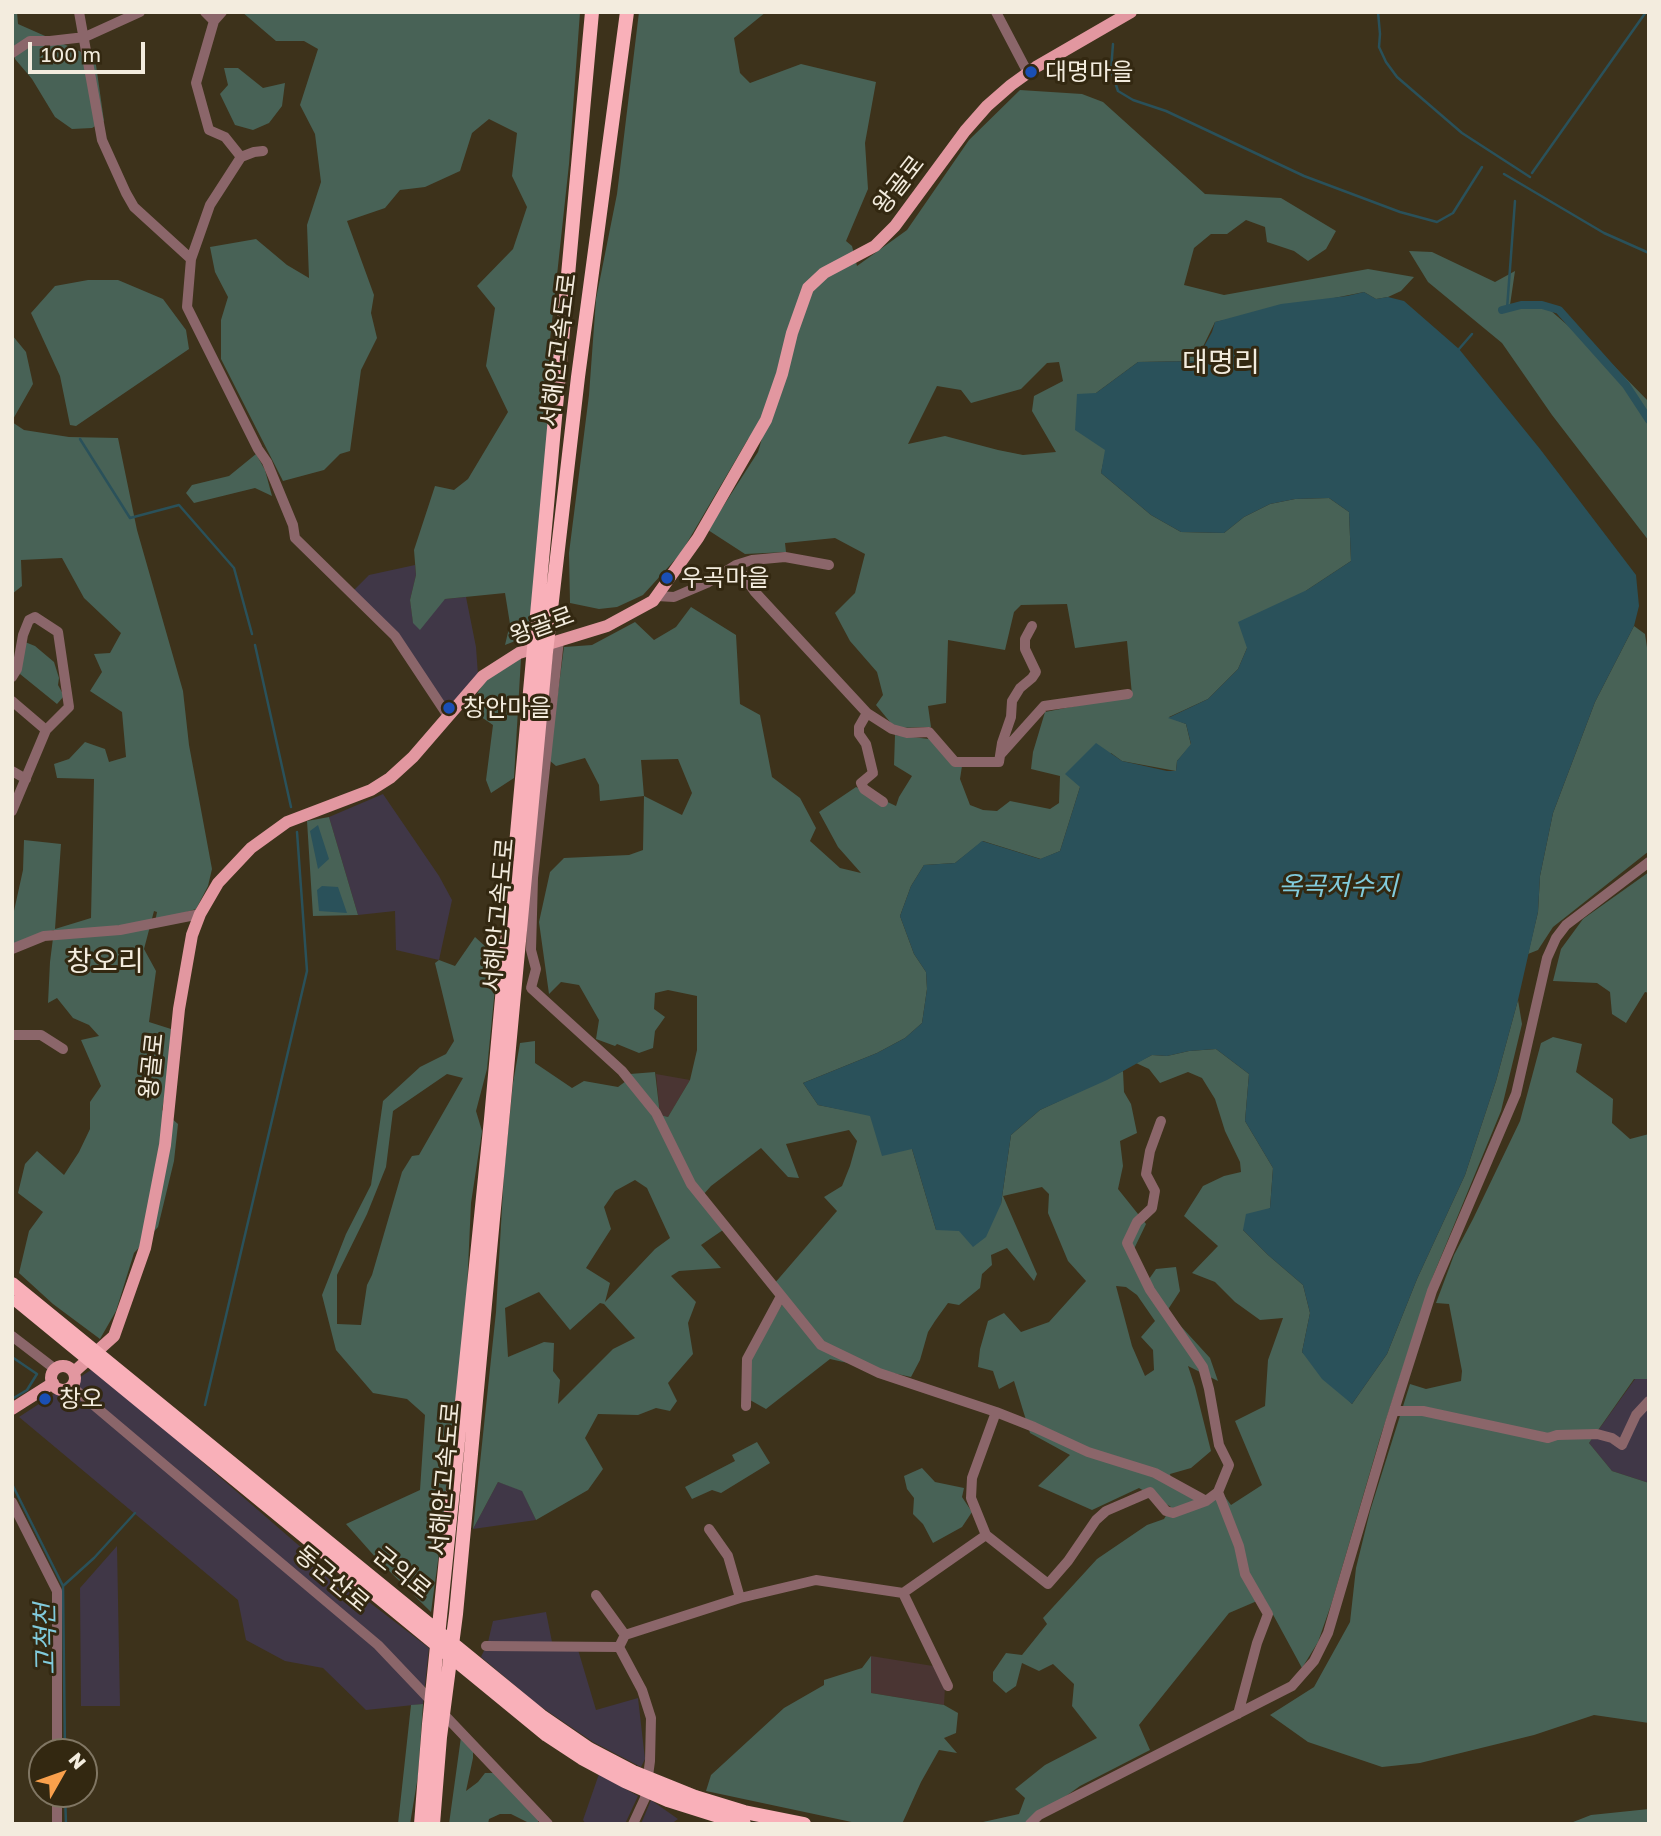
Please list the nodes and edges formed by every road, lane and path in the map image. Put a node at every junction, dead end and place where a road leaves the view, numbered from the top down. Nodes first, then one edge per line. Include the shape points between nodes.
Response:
1 (79, 12) edge
2 (140, 12) edge
3 (205, 12) edge
4 (222, 12) edge
5 (592, 12) edge
6 (627, 12) edge
7 (996, 12) edge
8 (1130, 12) edge
9 (214, 21) junction
10 (85, 37) junction
11 (12, 53) edge
12 (1028, 73) junction
13 (263, 151) dead end
14 (241, 157) junction
15 (191, 260) junction
16 (737, 565) junction
17 (829, 565) dead end
18 (657, 596) junction
19 (1032, 626) dead end
20 (559, 640) junction
21 (12, 677) edge
22 (1128, 694) dead end
23 (12, 701) edge
24 (867, 713) junction
25 (448, 716) junction
26 (46, 730) junction
27 (1000, 754) junction
28 (12, 771) edge
29 (26, 779) junction
30 (883, 802) dead end
31 (12, 811) edge
32 (1649, 862) edge
33 (200, 914) junction
34 (12, 949) edge
35 (12, 1035) edge
36 (63, 1049) dead end
37 (1161, 1121) dead end
38 (12, 1284) edge
39 (12, 1296) edge
40 (781, 1296) junction
41 (12, 1336) edge
42 (75, 1342) junction
43 (103, 1365) junction
44 (55, 1369) junction
45 (74, 1372) junction
46 (53, 1383) junction
47 (71, 1386) junction
48 (1649, 1401) edge
49 (746, 1406) dead end
50 (12, 1409) edge
51 (1395, 1410) junction
52 (996, 1412) junction
53 (1218, 1492) junction
54 (1206, 1501) junction
55 (12, 1502) edge
56 (709, 1529) dead end
57 (986, 1535) junction
58 (903, 1593) junction
59 (596, 1595) dead end
60 (740, 1598) junction
61 (625, 1635) junction
62 (486, 1646) dead end
63 (619, 1647) junction
64 (948, 1686) dead end
65 (1238, 1714) junction
66 (57, 1738) edge
67 (426, 1761) junction
68 (414, 1824) edge
69 (421, 1824) edge
70 (433, 1824) edge
71 (548, 1824) edge
72 (633, 1824) edge
73 (744, 1824) edge
74 (804, 1824) edge
75 (1030, 1824) edge

1 - 10 street
2 - 10 street
3 - 9 street
4 - 9 street
5 - 67 highway, 서해안고속도로
6 - 70 highway, 서해안고속도로 via 546,652
7 - 12 street
8 - 12 main road, 왕골로
9 - 14 street via 196,83 209,130 225,137
10 - 11 street via 30,41
10 - 15 street via 102,140 126,193 134,207
12 - 18 main road, 왕골로 via 980,115 875,246 824,273 808,288 766,420 698,538
13 - 14 street
14 - 15 street via 210,205
15 - 25 street via 187,307 267,462 295,538 396,636
16 - 17 street via 785,557
16 - 18 street via 674,597
16 - 24 street via 755,592
18 - 20 main road, 왕골로 via 607,626
19 - 27 street via 1025,649 1036,672 1012,701
20 - 25 main road, 왕골로 via 519,653 483,676
20 - 40 street via 533,878 531,950 536,969 531,988 630,1081 656,1113 691,1184
21 - 26 street via 29,620 35,617 58,632 69,706
22 - 27 street via 1044,706
23 - 26 street
24 - 27 street via 891,729 929,732 955,762 999,762
24 - 30 street via 859,733 873,774 861,783
25 - 33 main road, 왕골로 via 390,778 371,790 287,822 251,848 218,883
26 - 29 street
28 - 29 street
29 - 31 street
32 - 51 street via 1566,925 1556,938 1547,958 1516,1094 1432,1291
33 - 34 street via 120,930 44,936
33 - 45 main road, 왕골로 via 179,1009 165,1145 145,1248 114,1336
35 - 36 street via 41,1035
37 - 53 street via 1146,1174 1155,1191 1152,1208 1137,1222 1126,1244 1150,1290 1203,1367 1219,1445 1229,1465
38 - 42 highway, 군익로
39 - 42 highway, 군익로
40 - 49 street via 747,1359
40 - 52 street via 821,1345 879,1373
41 - 44 street
42 - 43 highway, 군익로
43 - 73 highway, 군익로 via 547,1735 636,1786
43 - 74 highway, 군익로 via 508,1690 589,1749 695,1797
44 - 45 main road via 65,1366
44 - 46 main road
45 - 47 main road
46 - 47 main road via 61,1389
46 - 50 main road
47 - 71 street, 동군산로 via 378,1645
48 - 51 street via 1636,1415 1622,1445 1597,1434 1548,1438 1431,1412
51 - 65 street via 1328,1633 1314,1661 1292,1686
52 - 54 street via 1088,1452 1155,1473
52 - 57 street via 972,1478 971,1498
53 - 54 street
53 - 65 street via 1245,1574 1268,1614
54 - 57 street via 1173,1513 1150,1492 1107,1511 1048,1584
55 - 66 street via 57,1591
56 - 60 street via 728,1556
57 - 58 street
58 - 60 street via 816,1580
58 - 64 street
59 - 61 street
60 - 61 street
61 - 63 street
62 - 63 street
63 - 72 street via 651,1718 645,1798
65 - 75 street via 1039,1815
67 - 68 highway
67 - 69 highway, 서해안고속도로

